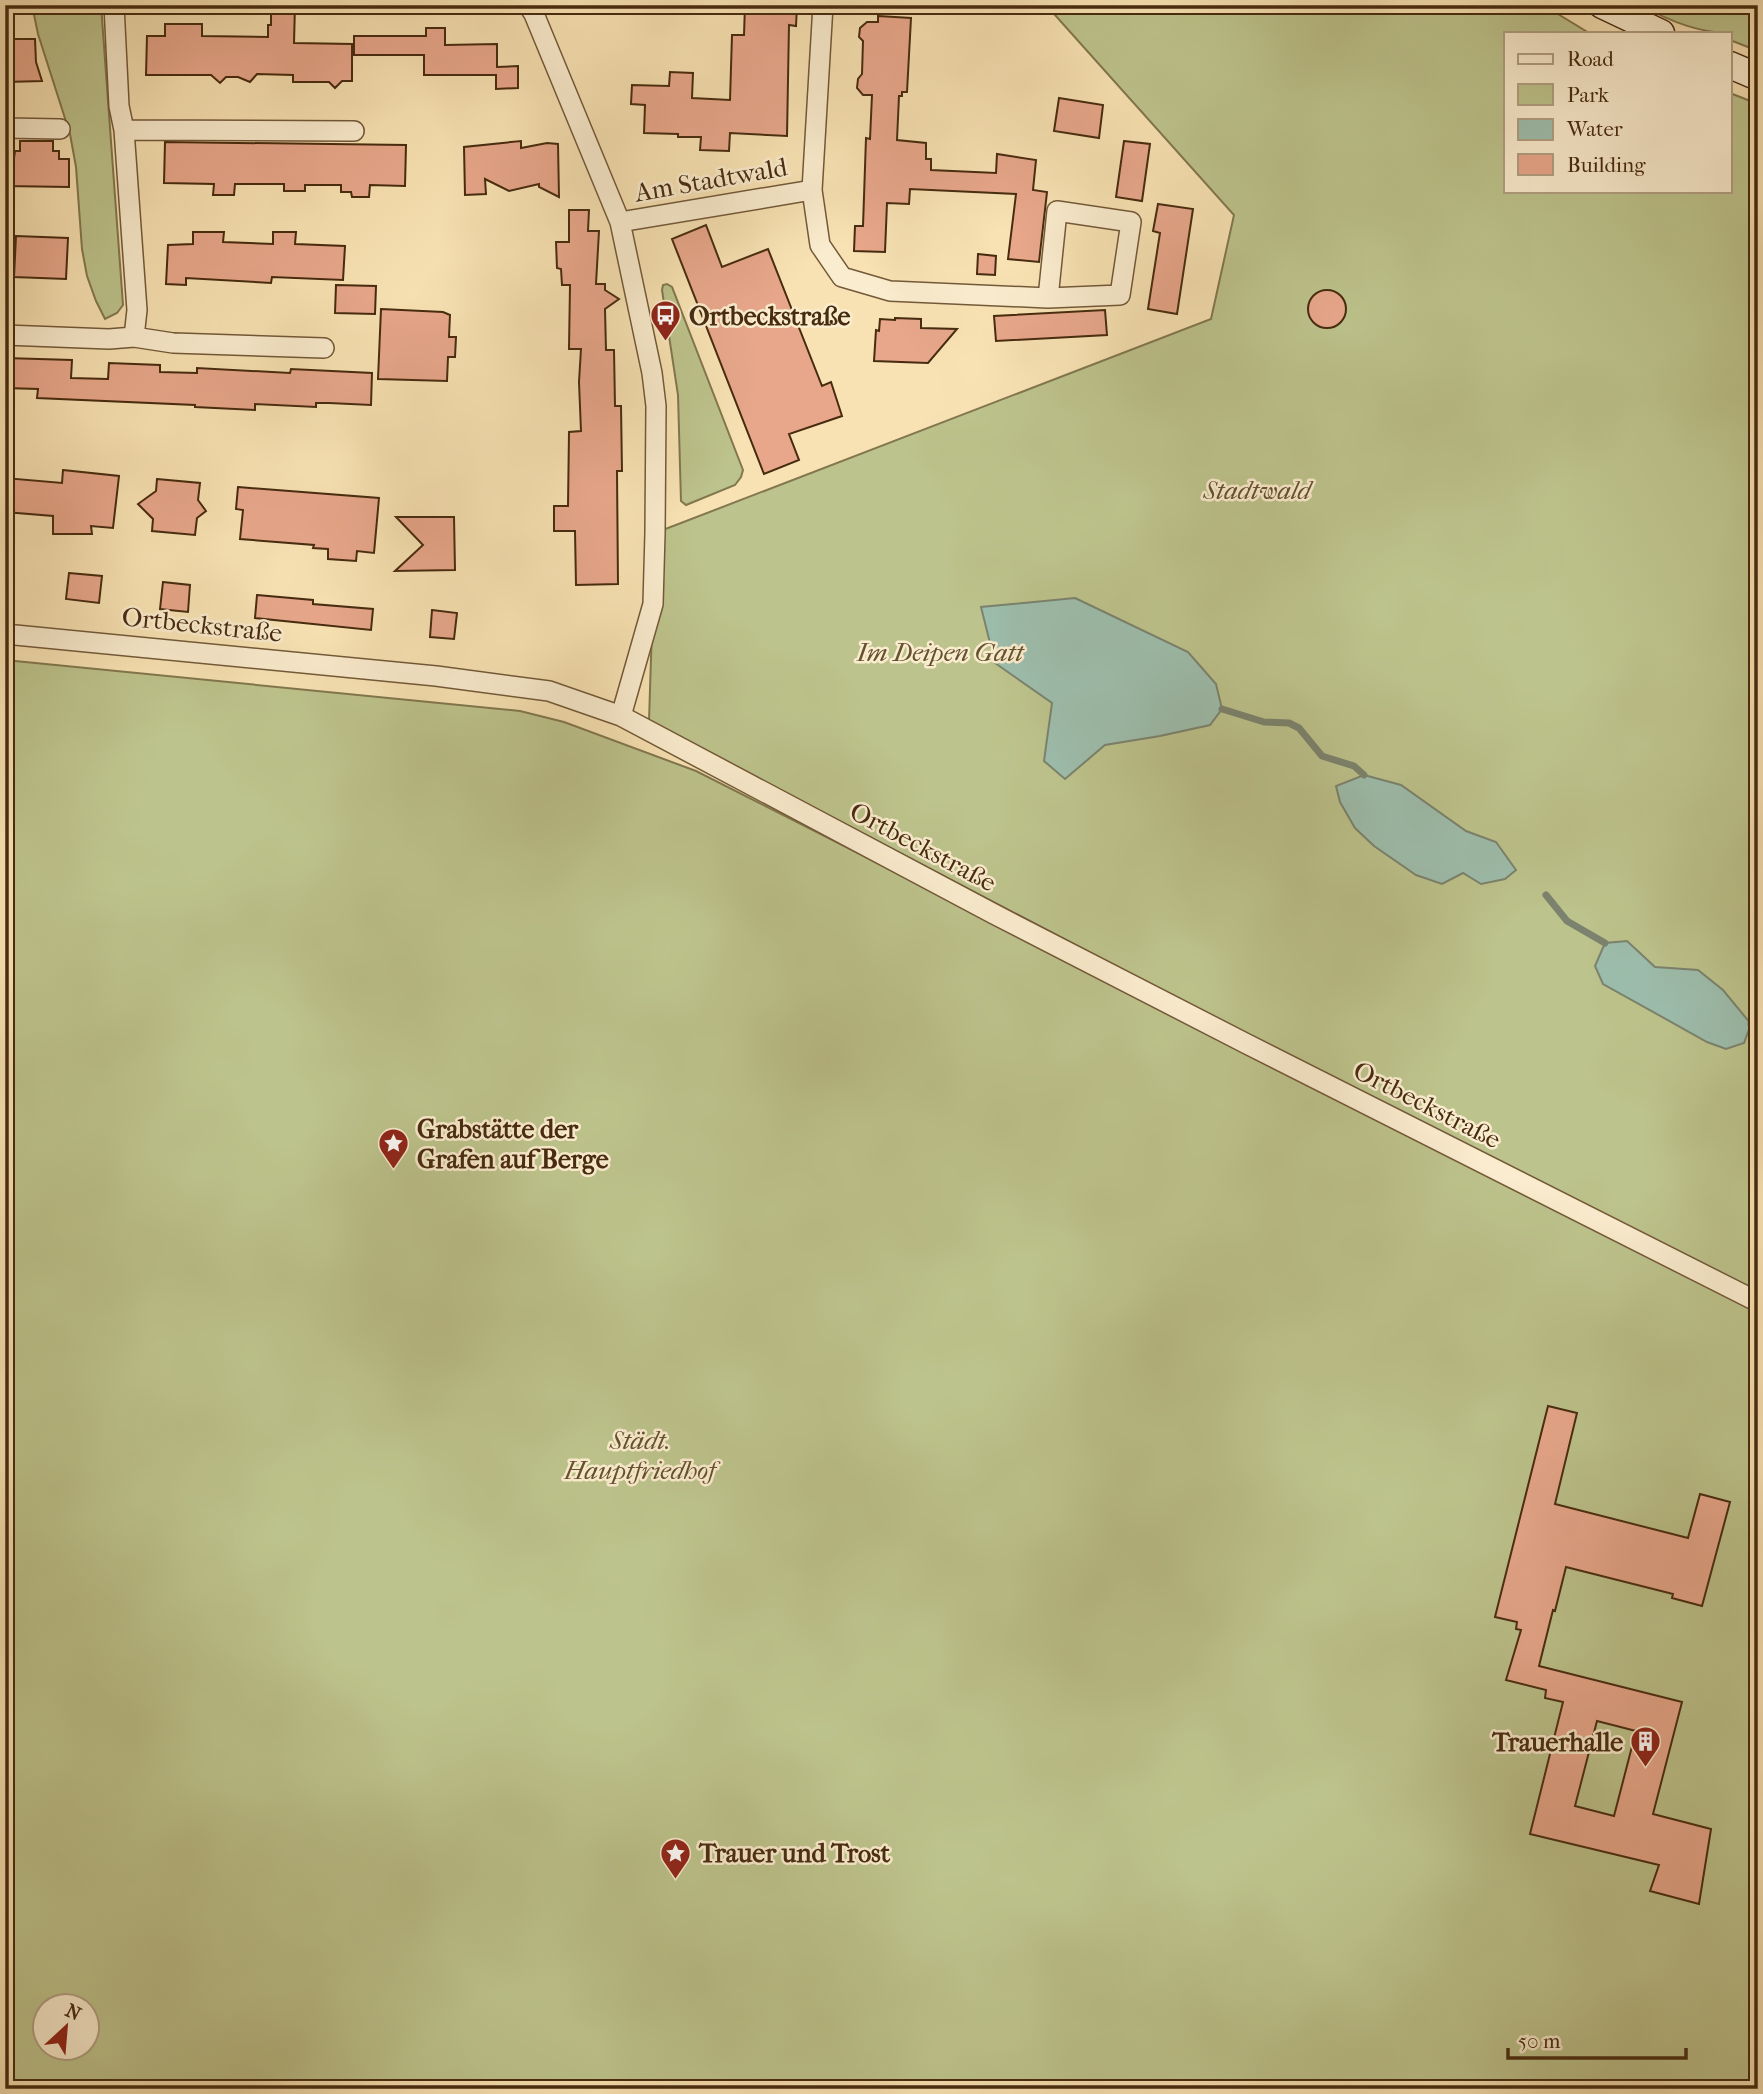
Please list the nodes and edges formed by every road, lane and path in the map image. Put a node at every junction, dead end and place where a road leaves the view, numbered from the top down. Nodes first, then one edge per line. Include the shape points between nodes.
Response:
1 (114, 5) edge
2 (528, 5) edge
3 (823, 5) edge
4 (1602, 5) edge
5 (1659, 32) edge
6 (1732, 66) edge
7 (1758, 77) edge
8 (5, 128) edge
9 (60, 129) dead end
10 (124, 130) junction
11 (354, 131) dead end
12 (812, 190) junction
13 (620, 222) junction
14 (1048, 298) junction
15 (5, 335) edge
16 (134, 337) junction
17 (324, 348) dead end
18 (5, 634) edge
19 (621, 716) junction
20 (1758, 1302) edge

1 - 10 street
2 - 13 street
3 - 12 street, Am Stadtwald
4 - 5 main road
6 - 7 main road
8 - 9 street
10 - 11 street
10 - 16 street via 138,310
12 - 13 street, Am Stadtwald
12 - 14 street, Am Stadtwald via 820,244 842,277 890,292
13 - 19 street via 656,406 653,604
14 - 14 street, Am Stadtwald via 1120,295 1131,222 1057,211
15 - 16 street
16 - 17 street via 173,343
18 - 19 street, Ortbeckstraße via 448,677 549,691
19 - 20 street, Ortbeckstraße via 1197,1019

